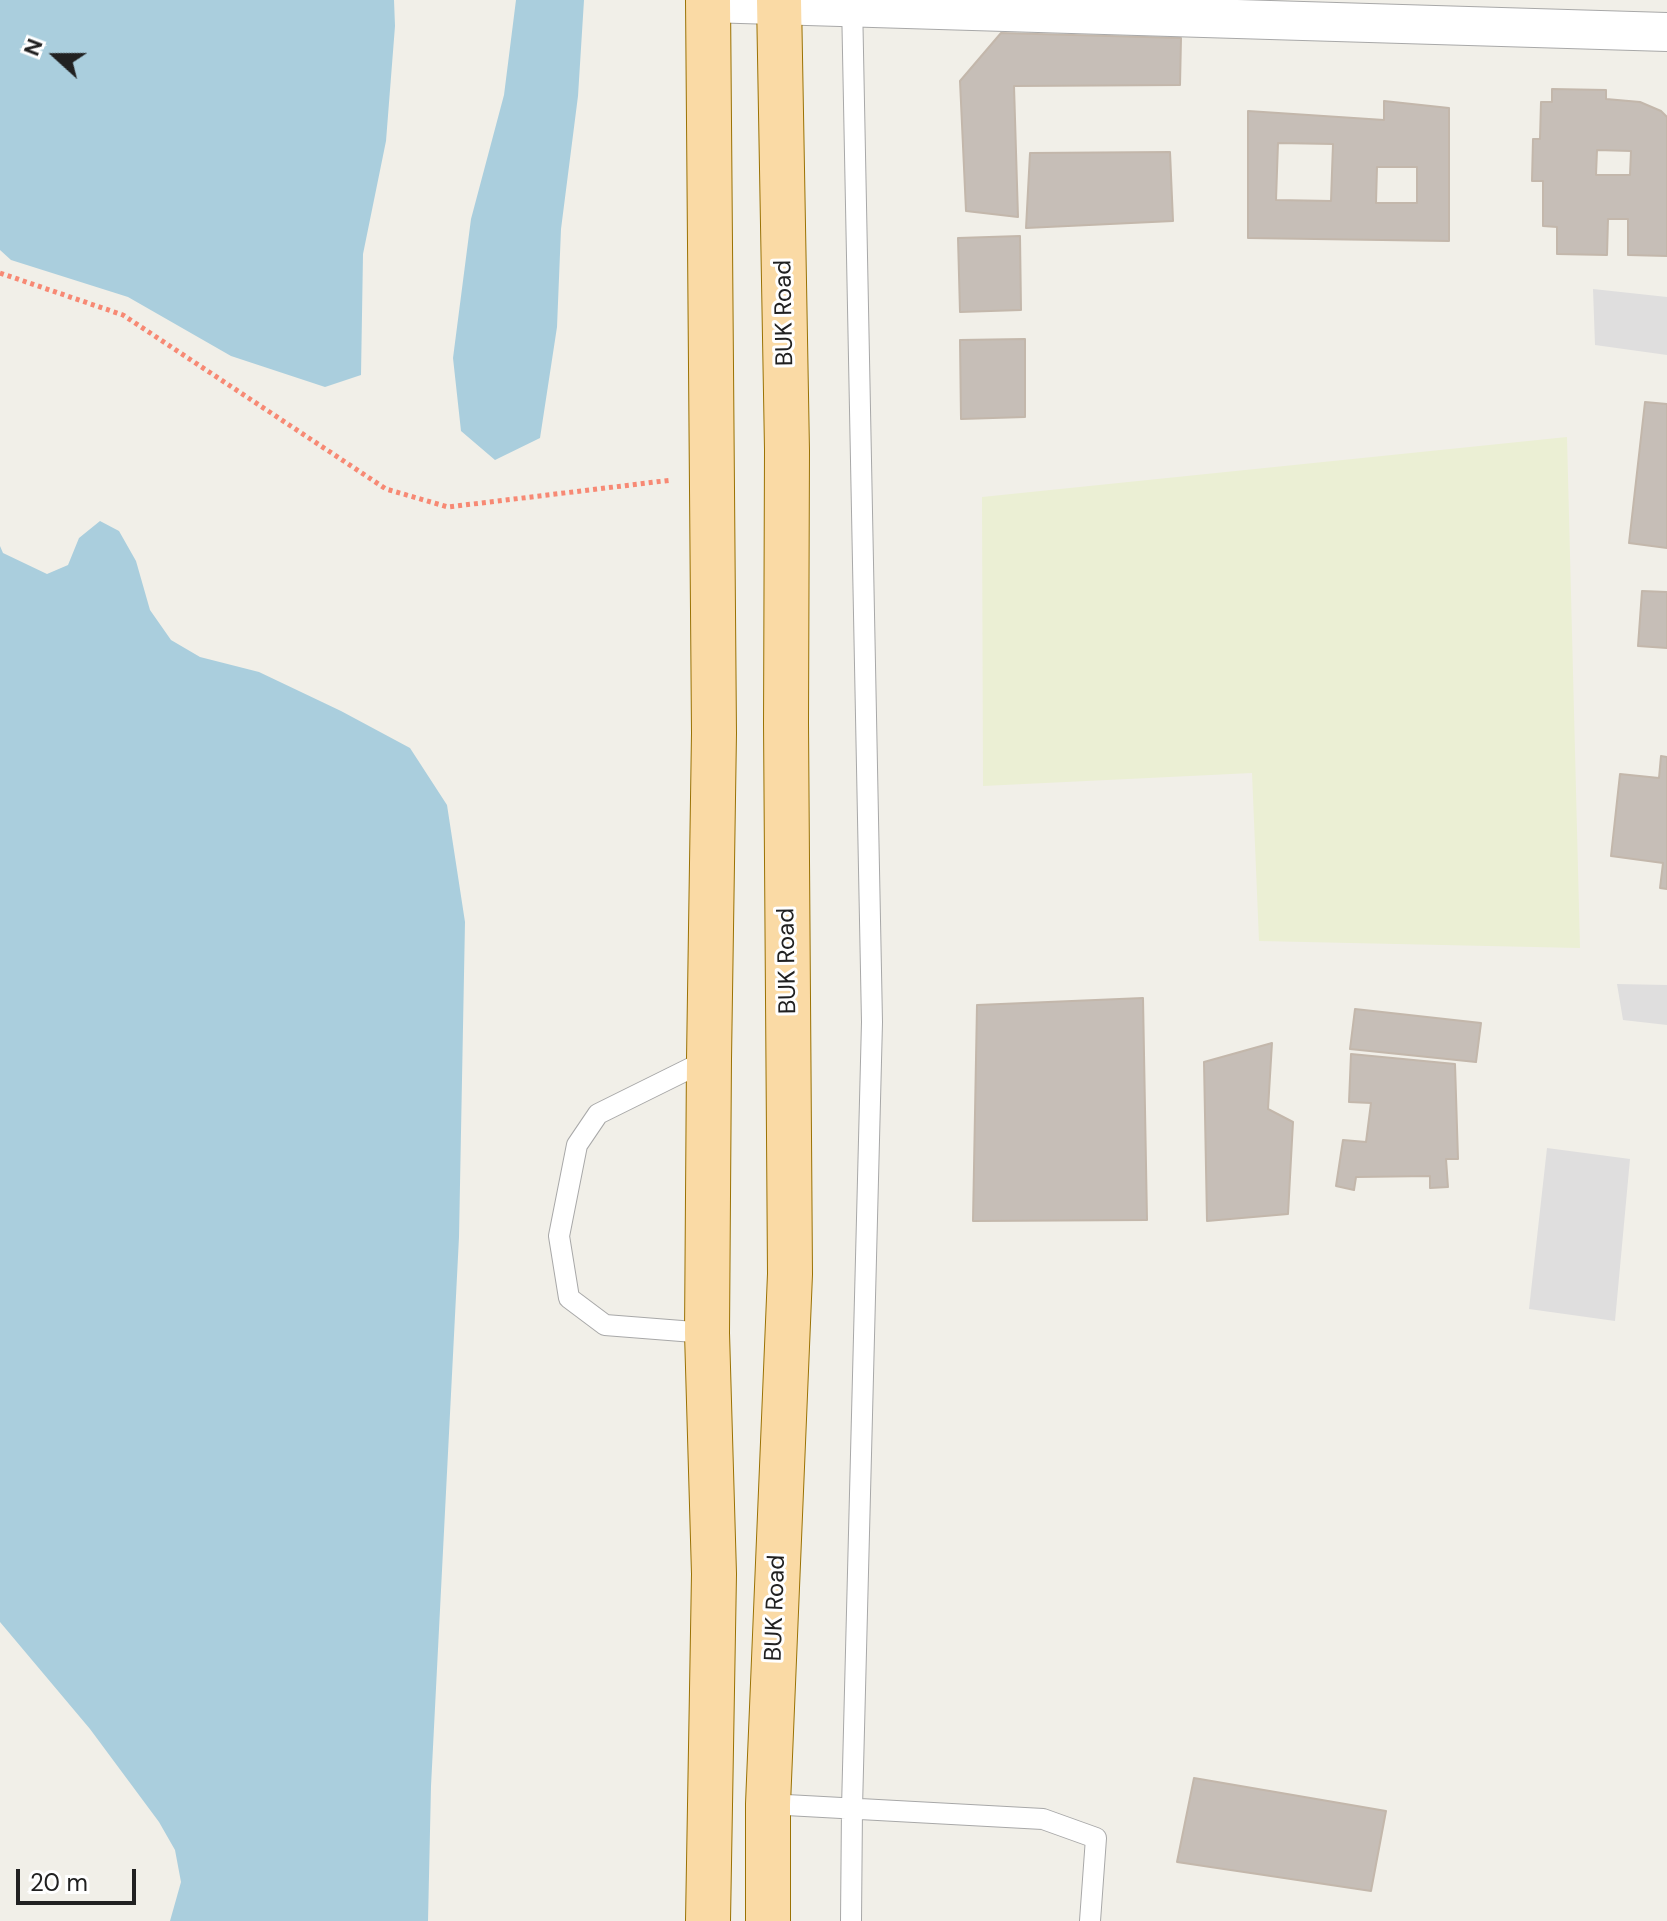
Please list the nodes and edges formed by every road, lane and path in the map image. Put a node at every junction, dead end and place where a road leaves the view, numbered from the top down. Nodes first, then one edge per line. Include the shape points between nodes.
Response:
1 (708, 2) edge
2 (780, 2) edge
3 (852, 3) edge
4 (1552, 13) edge
5 (1667, 32) edge
6 (0, 273) edge
7 (712, 475) junction
8 (709, 1059) junction
9 (707, 1333) junction
10 (768, 1804) junction
11 (852, 1808) junction
12 (708, 1921) edge
13 (768, 1921) edge
14 (851, 1921) edge
15 (1090, 1921) edge

1 - 2 street
1 - 7 main road
2 - 3 street
2 - 10 main road, BUK Road via 790,1274
3 - 4 street
3 - 11 lane via 872,1022
4 - 5 street
6 - 7 path via 123,315 386,489 448,507
7 - 8 main road
8 - 9 main road
8 - 9 lane via 598,1114 577,1145 559,1236 569,1298 605,1325
9 - 12 main road via 714,1574
10 - 11 lane
10 - 13 main road, BUK Road
11 - 14 lane
11 - 15 lane via 1043,1819 1096,1838

